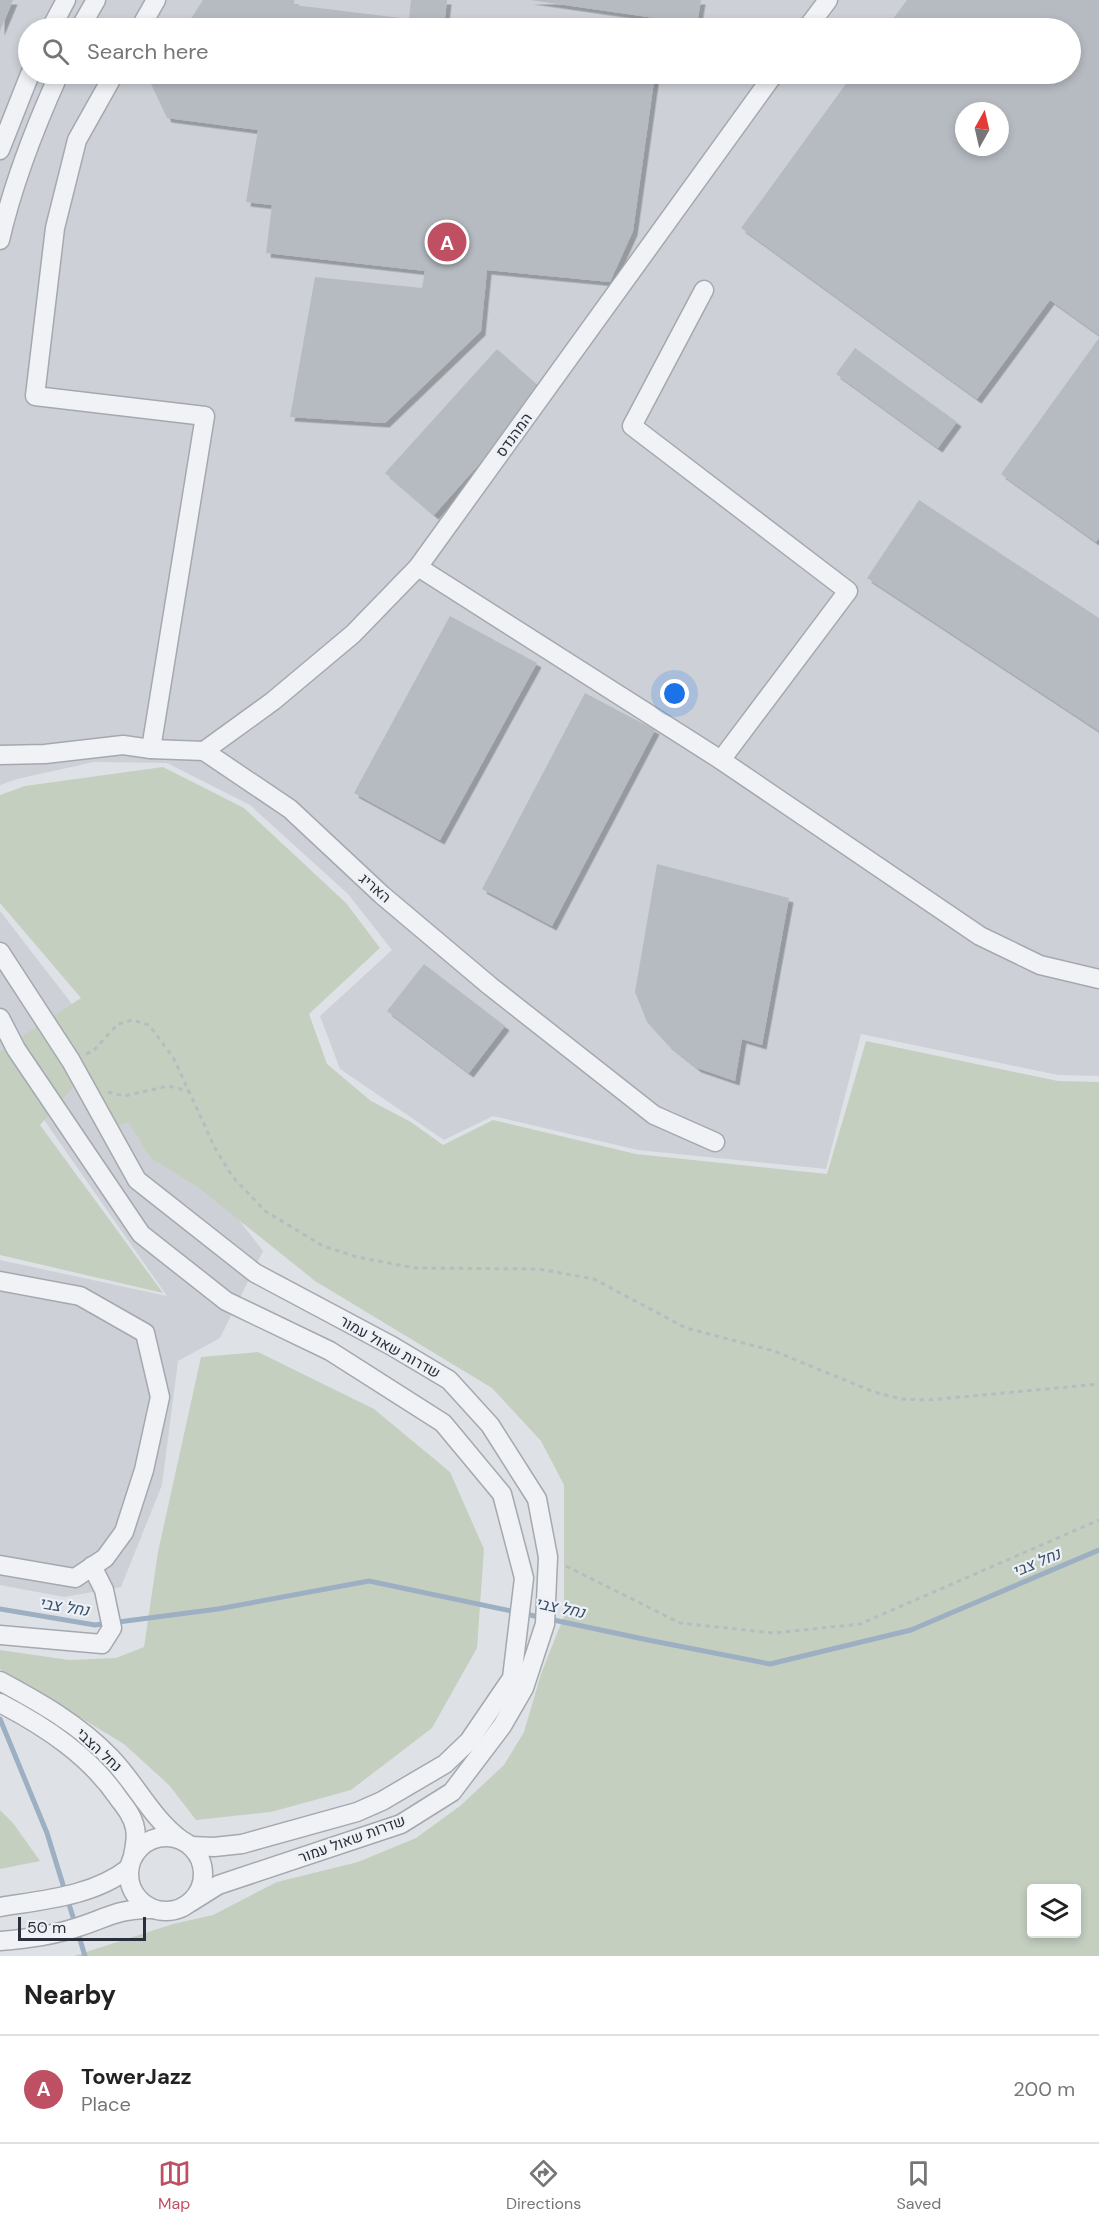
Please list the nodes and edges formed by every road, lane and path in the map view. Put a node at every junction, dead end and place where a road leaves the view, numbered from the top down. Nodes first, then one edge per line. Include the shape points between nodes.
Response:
1 (66, 0) edge
2 (96, 0) edge
3 (156, 0) edge
4 (828, 0) edge
5 (56, 18) edge
6 (86, 18) edge
7 (146, 18) edge
8 (814, 18) edge
9 (26, 84) edge
10 (55, 84) edge
11 (108, 84) edge
12 (767, 84) edge
13 (0, 150) edge
14 (0, 240) edge
15 (704, 291) dead end
16 (418, 567) junction
17 (151, 749) junction
18 (204, 751) junction
19 (0, 755) edge
20 (721, 760) junction
21 (0, 952) edge
22 (1099, 979) edge
23 (0, 1018) edge
24 (71, 1060) junction
25 (189, 1091) junction
26 (106, 1092) dead end
27 (715, 1142) dead end
28 (0, 1281) edge
29 (1099, 1384) edge
30 (1099, 1520) edge
31 (548, 1557) junction
32 (0, 1565) edge
33 (92, 1566) junction
34 (0, 1635) edge
35 (0, 1681) edge
36 (0, 1703) edge
37 (186, 1842) junction
38 (131, 1862) junction
39 (191, 1902) junction
40 (0, 1907) edge
41 (152, 1909) junction
42 (0, 1941) edge

1 - 5 street
2 - 6 street
3 - 7 street
4 - 8 street
9 - 13 street
10 - 14 street via 26,155
11 - 17 street via 77,140 55,228 35,396 205,416
12 - 16 street, המהנדס
15 - 20 street via 632,426 848,591
16 - 18 street, המהנדס via 353,634 273,701
16 - 20 street
17 - 18 street
17 - 19 street via 123,745
18 - 27 street, האריג via 290,809 490,986 654,1115
20 - 22 street via 980,936 1040,965
21 - 24 street, שדרות שאול עמור
23 - 37 street, שדרות שאול עמור via 16,1049 141,1234 226,1301 330,1351 443,1423 502,1494 524,1578 512,1678 469,1741 445,1764 357,1812 242,1844 214,1847
24 - 25 path via 93,1051 118,1024 132,1020 149,1025 173,1058
24 - 31 street, שדרות שאול עמור via 137,1180 255,1273 449,1380 490,1425 537,1499
25 - 26 path via 168,1086 123,1096
25 - 29 path via 232,1176 265,1211 323,1246 357,1257 415,1268 539,1269 594,1279 686,1328 774,1351 901,1399 929,1400
28 - 33 street via 80,1296 145,1333 160,1397 144,1470 124,1532 105,1558
30 - 31 path via 860,1624 774,1633 680,1623
31 - 39 street, שדרות שאול עמור via 545,1624 524,1688 502,1726 452,1792 401,1824 218,1885
32 - 33 street via 75,1578
33 - 34 street via 104,1590 112,1629 102,1644
35 - 37 street, נחל הצבי via 90,1738 111,1757 164,1827
36 - 38 street, נחל הצבי via 52,1734 97,1771 135,1825
37 - 38 street via 167,1836 153,1839 141,1845
37 - 39 street via 200,1856 204,1868 200,1892
38 - 40 street via 108,1883 88,1890
38 - 41 street via 129,1881 133,1891
39 - 41 street via 165,1912
41 - 42 street via 133,1908 74,1928

